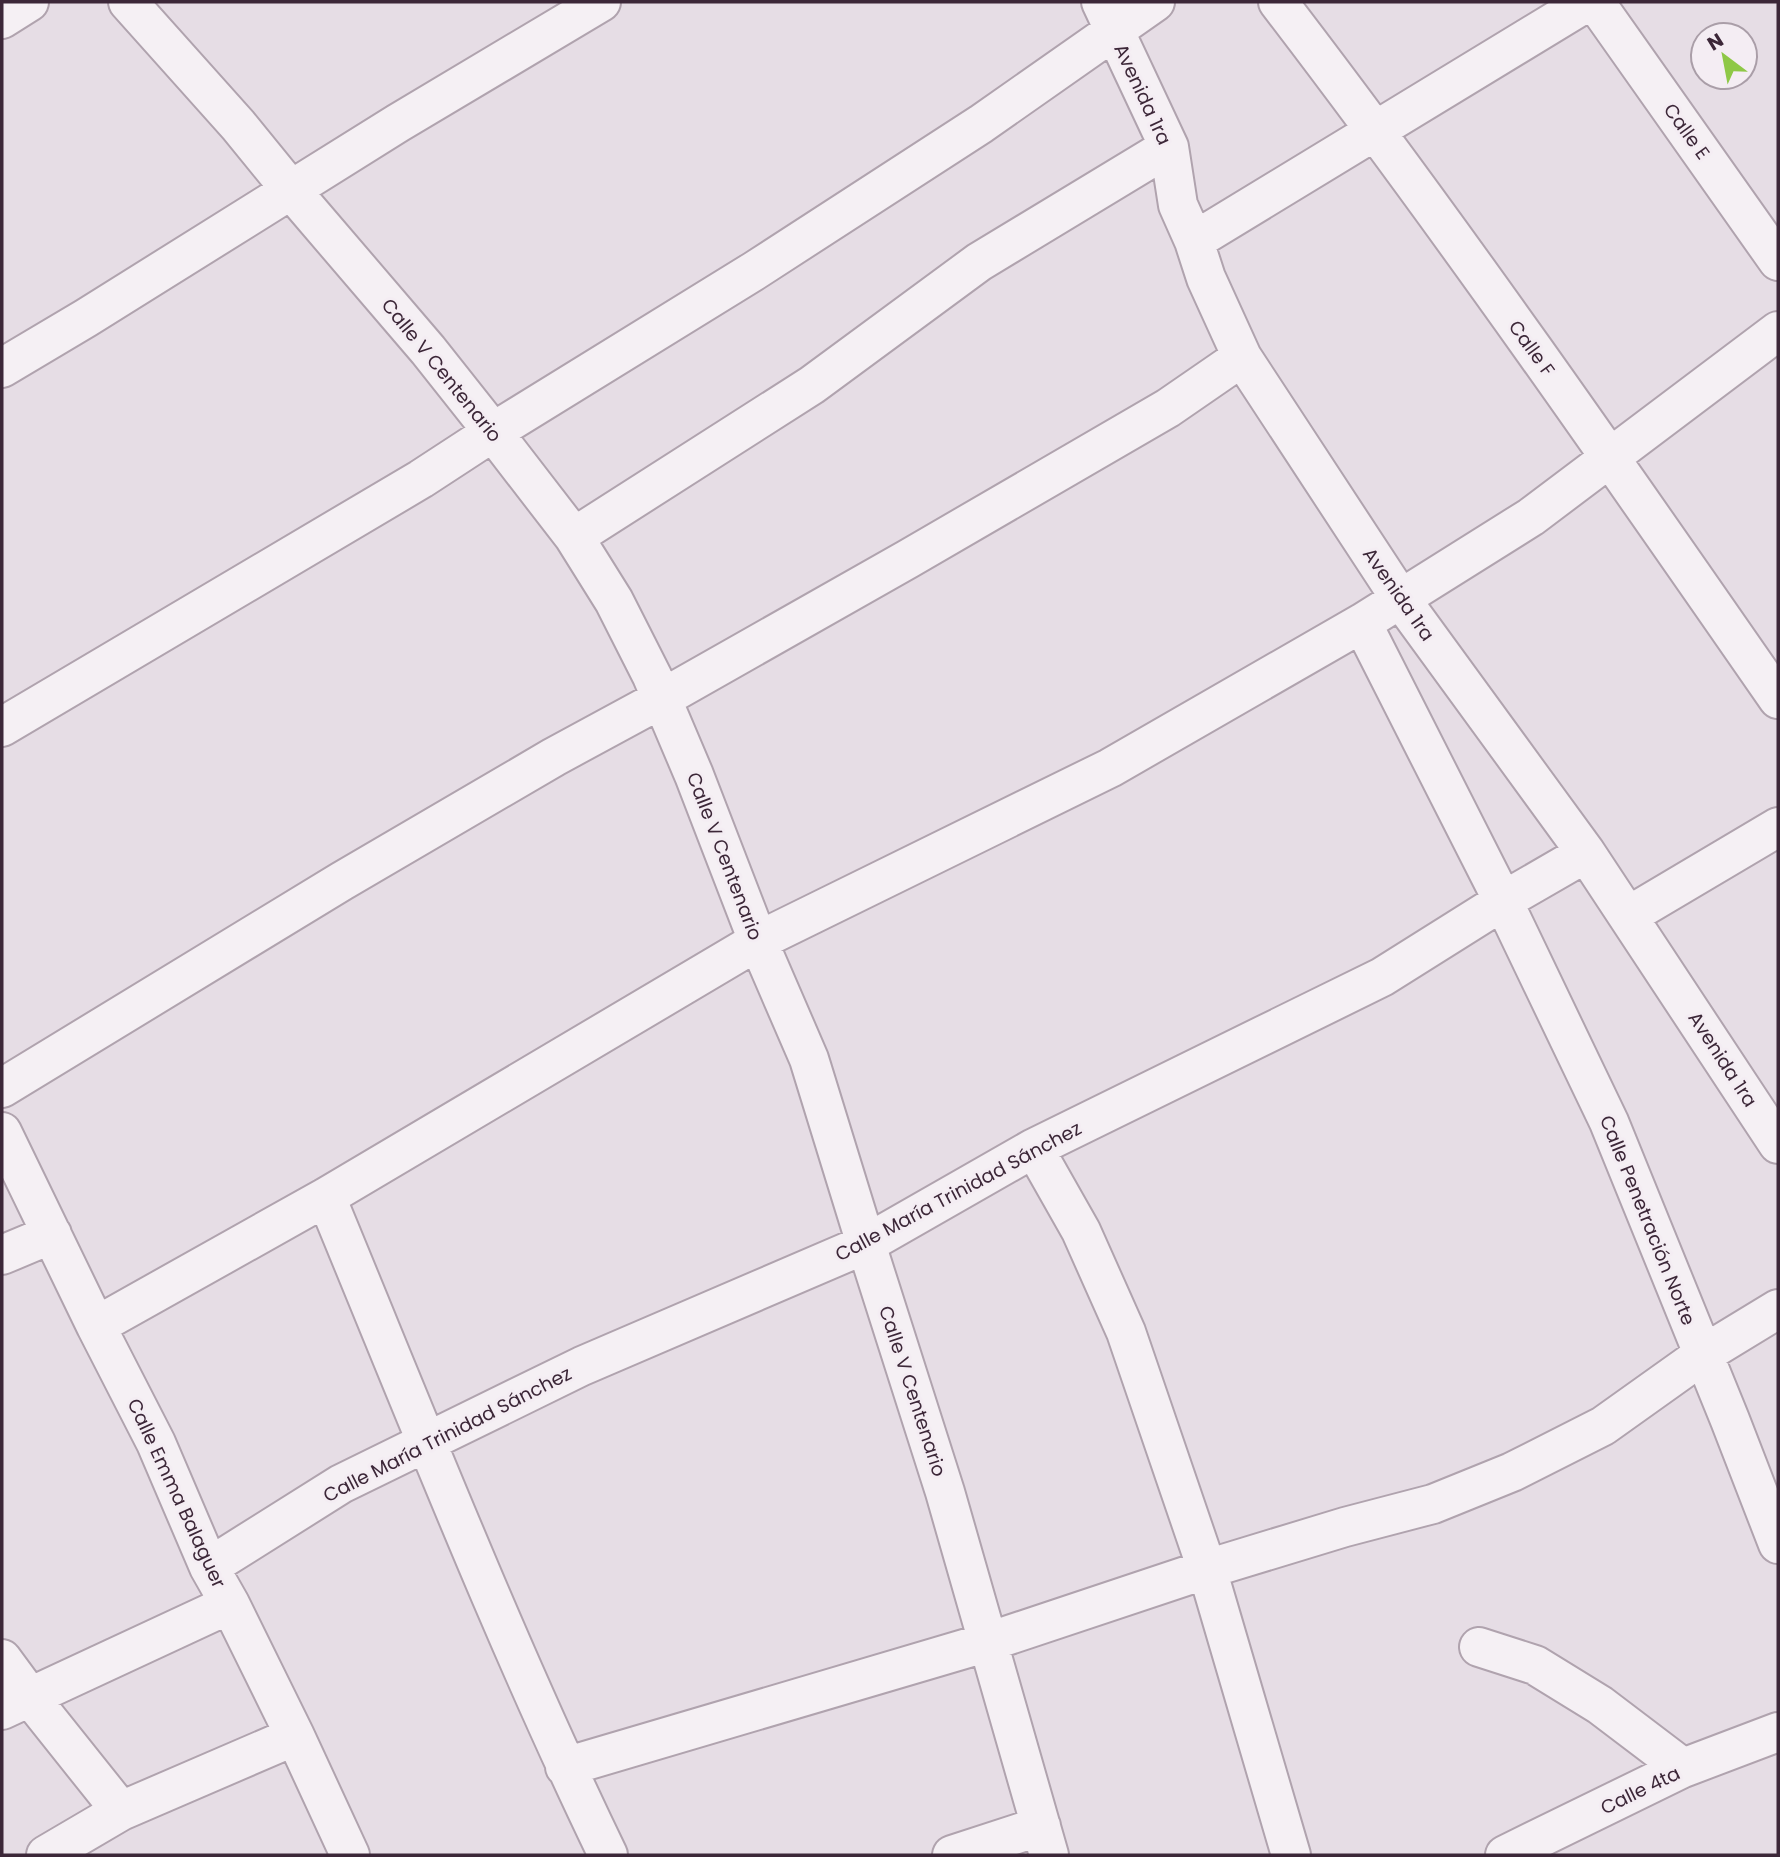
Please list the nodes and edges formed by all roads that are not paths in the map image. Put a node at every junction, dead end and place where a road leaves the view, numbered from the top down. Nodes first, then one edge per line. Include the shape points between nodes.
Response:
1 (29, 2) edge
2 (128, 2) edge
3 (601, 2) edge
4 (1155, 2) edge
5 (1278, 2) edge
6 (1587, 2) edge
7 (1595, 2) edge
8 (1107, 16) edge
9 (2, 19) edge
10 (1376, 130) junction
11 (1169, 148) junction
12 (291, 190) junction
13 (1194, 241) junction
14 (1778, 261) edge
15 (1778, 331) edge
16 (1242, 357) junction
17 (2, 368) edge
18 (494, 432) junction
19 (1611, 458) junction
20 (575, 537) junction
21 (1400, 598) junction
22 (1362, 623) junction
23 (661, 699) junction
24 (1778, 699) edge
25 (2, 727) edge
26 (1778, 827) edge
27 (1586, 853) junction
28 (1503, 901) junction
29 (1628, 916) junction
30 (758, 941) junction
31 (2, 1088) edge
32 (2, 1132) edge
33 (1778, 1144) edge
34 (1034, 1148) junction
35 (326, 1197) junction
36 (52, 1234) junction
37 (866, 1244) junction
38 (2, 1255) edge
39 (1778, 1310) edge
40 (96, 1326) junction
41 (1704, 1354) junction
42 (427, 1442) junction
43 (1778, 1545) edge
44 (209, 1567) junction
45 (1207, 1569) junction
46 (230, 1604) junction
47 (988, 1642) junction
48 (1479, 1647) dead end
49 (2, 1659) edge
50 (16, 1704) edge
51 (1778, 1732) edge
52 (295, 1736) junction
53 (565, 1767) junction
54 (1683, 1768) junction
55 (121, 1811) junction
56 (1045, 1840) edge
57 (46, 1855) edge
58 (350, 1855) edge
59 (608, 1855) edge
60 (953, 1855) edge
61 (1291, 1855) edge
62 (1505, 1855) edge

1 - 9 street
2 - 12 street, Calle V Centenario
3 - 12 street
4 - 8 street
5 - 10 street, Calle F
6 - 10 street
7 - 14 street, Calle E
8 - 11 street, Avenida 1ra
8 - 18 street via 981,124
10 - 13 street
10 - 19 street, Calle F
11 - 13 street, Avenida 1ra via 1178,205
11 - 20 street via 979,262 812,386
12 - 17 street
12 - 18 street, Calle V Centenario
13 - 16 street, Avenida 1ra
15 - 19 street
16 - 21 street, Avenida 1ra
16 - 23 street via 1168,408
18 - 20 street, Calle V Centenario
18 - 25 street via 421,480
19 - 21 street via 1531,517
19 - 24 street, Calle F
20 - 23 street, Calle V Centenario via 614,601
21 - 22 street
21 - 27 street, Avenida 1ra
22 - 28 street, Calle Penetración Norte
22 - 30 street via 1110,768
23 - 30 street, Calle V Centenario
23 - 31 street via 342,881
26 - 29 street
27 - 28 street, Calle María Trinidad Sánchez
27 - 29 street, Avenida 1ra
28 - 34 street, Calle María Trinidad Sánchez via 1382,977
28 - 41 street, Calle Penetración Norte via 1609,1122
29 - 33 street, Avenida 1ra
30 - 35 street
30 - 37 street, Calle V Centenario via 809,1059
32 - 36 street, Calle Emma Balaguer
34 - 37 street, Calle María Trinidad Sánchez
34 - 45 street via 1081,1231 1126,1332
35 - 40 street
35 - 42 street
36 - 38 street
36 - 40 street, Calle Emma Balaguer
37 - 42 street, Calle María Trinidad Sánchez via 582,1366
37 - 47 street, Calle V Centenario
39 - 41 street
40 - 44 street, Calle Emma Balaguer via 156,1443
41 - 43 street, Calle Penetración Norte
41 - 45 street via 1604,1426 1512,1472 1433,1504
42 - 44 street, Calle María Trinidad Sánchez via 341,1484
42 - 53 street
44 - 46 street, Calle Emma Balaguer
45 - 47 street
45 - 61 street
46 - 50 street
46 - 52 street, Calle Emma Balaguer
47 - 53 street
47 - 56 street, Calle V Centenario
48 - 54 street via 1535,1665 1600,1705
49 - 50 street
50 - 55 street
51 - 54 street, Calle 4ta
52 - 55 street
52 - 58 street, Calle Emma Balaguer
53 - 59 street
54 - 62 street, Calle 4ta
55 - 57 street
56 - 60 street

